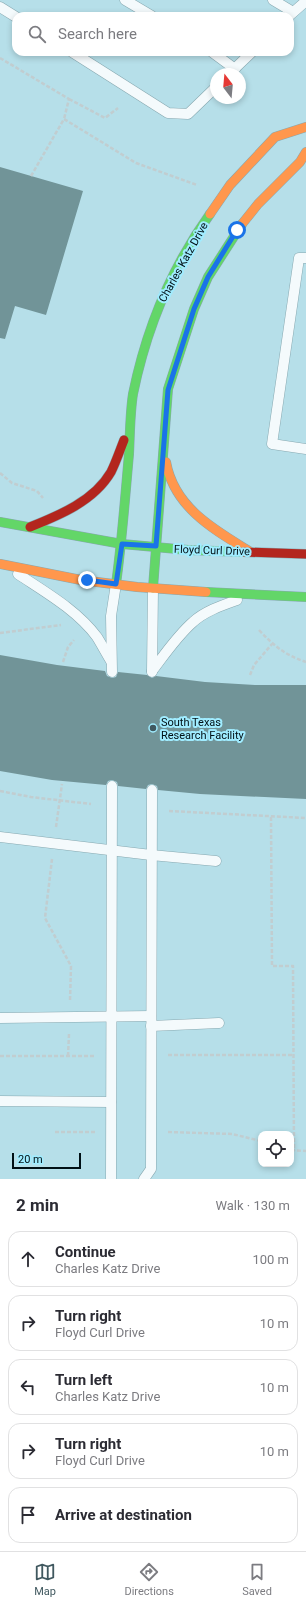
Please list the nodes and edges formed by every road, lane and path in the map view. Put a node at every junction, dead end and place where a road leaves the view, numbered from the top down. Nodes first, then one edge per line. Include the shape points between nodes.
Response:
1 (125, 0) edge
2 (273, 0) edge
3 (306, 1) edge
4 (0, 7) edge
5 (145, 12) edge
6 (288, 12) edge
7 (293, 12) edge
8 (12, 14) edge
9 (78, 56) edge
10 (216, 56) edge
11 (248, 56) edge
12 (0, 58) edge
13 (229, 68) edge
14 (235, 68) edge
15 (210, 93) edge
16 (69, 100) junction
17 (118, 108) dead end
18 (64, 119) junction
19 (306, 127) edge
20 (306, 152) edge
21 (31, 176) dead end
22 (198, 185) dead end
23 (306, 258) edge
24 (131, 422) junction
25 (306, 449) edge
26 (163, 452) junction
27 (0, 473) edge
28 (47, 500) dead end
29 (0, 522) edge
30 (30, 527) junction
31 (122, 544) junction
32 (156, 546) junction
33 (250, 551) junction
34 (306, 554) edge
35 (2, 564) edge
36 (116, 584) junction
37 (152, 588) junction
38 (255, 594) junction
39 (306, 597) edge
40 (62, 625) dead end
41 (259, 630) dead end
42 (0, 633) edge
43 (74, 640) dead end
44 (272, 644) junction
45 (63, 662) dead end
46 (306, 662) edge
47 (250, 675) dead end
48 (62, 784) dead end
49 (112, 786) dead end
50 (152, 790) dead end
51 (0, 791) edge
52 (60, 800) junction
53 (91, 804) dead end
54 (165, 810) dead end
55 (271, 817) junction
56 (306, 818) edge
57 (56, 825) dead end
58 (0, 837) edge
59 (111, 850) junction
60 (151, 855) junction
61 (216, 861) dead end
62 (52, 862) dead end
63 (69, 1017) junction
64 (111, 1017) junction
65 (0, 1018) edge
66 (151, 1021) junction
67 (219, 1023) dead end
68 (293, 1055) junction
69 (0, 1056) edge
70 (68, 1056) junction
71 (110, 1056) junction
72 (151, 1056) junction
73 (0, 1101) edge
74 (111, 1102) junction
75 (293, 1131) edge
76 (294, 1150) edge
77 (306, 1151) edge
78 (111, 1179) edge
79 (144, 1179) edge

1 - 5 lane
2 - 6 lane
3 - 7 lane
4 - 8 lane
9 - 15 lane via 168,113 188,114
10 - 13 lane
11 - 14 lane
12 - 16 path
16 - 17 path via 105,118
16 - 18 path
18 - 21 path
18 - 22 path via 136,163
19 - 24 street, Charles Katz Drive via 275,137 230,185 201,226 164,293 143,354 133,396
20 - 26 street via 300,162 258,204 237,230 208,277 194,309 168,390
23 - 25 lane via 299,258 272,444
24 - 30 street via 109,476 87,500 64,514
24 - 31 street, Charles Katz Drive
26 - 32 street
26 - 33 street via 171,481 185,505 200,520
27 - 28 path via 12,483 37,491
29 - 30 street, Floyd Curl Drive
30 - 31 street, Floyd Curl Drive
31 - 32 street, Floyd Curl Drive
31 - 36 street, Charles Katz Drive
32 - 33 street, Floyd Curl Drive via 188,550
32 - 37 street
33 - 34 street, Floyd Curl Drive
35 - 36 street via 81,580
35 - 36 lane via 82,621 96,637 111,666 111,616
36 - 37 street
37 - 38 street
37 - 38 lane via 152,674 173,642 194,621 217,607
38 - 39 street
40 - 42 path
41 - 44 path
43 - 45 path via 68,647
44 - 46 path via 291,657
44 - 47 path via 254,664
48 - 52 path
49 - 59 lane
50 - 60 lane
51 - 52 path
52 - 53 path
52 - 57 path
54 - 55 path
55 - 56 path
55 - 68 path via 272,966 293,966
58 - 59 lane
59 - 60 lane
59 - 64 lane
60 - 61 lane
60 - 66 lane
62 - 63 path via 45,918 71,966
63 - 64 lane
63 - 65 lane
63 - 70 path
64 - 66 lane
64 - 71 lane
66 - 67 lane
66 - 72 lane
68 - 72 path
68 - 75 path
69 - 70 path
70 - 71 path
71 - 74 lane
72 - 79 lane via 151,1169
73 - 74 lane
74 - 78 lane
76 - 77 path

